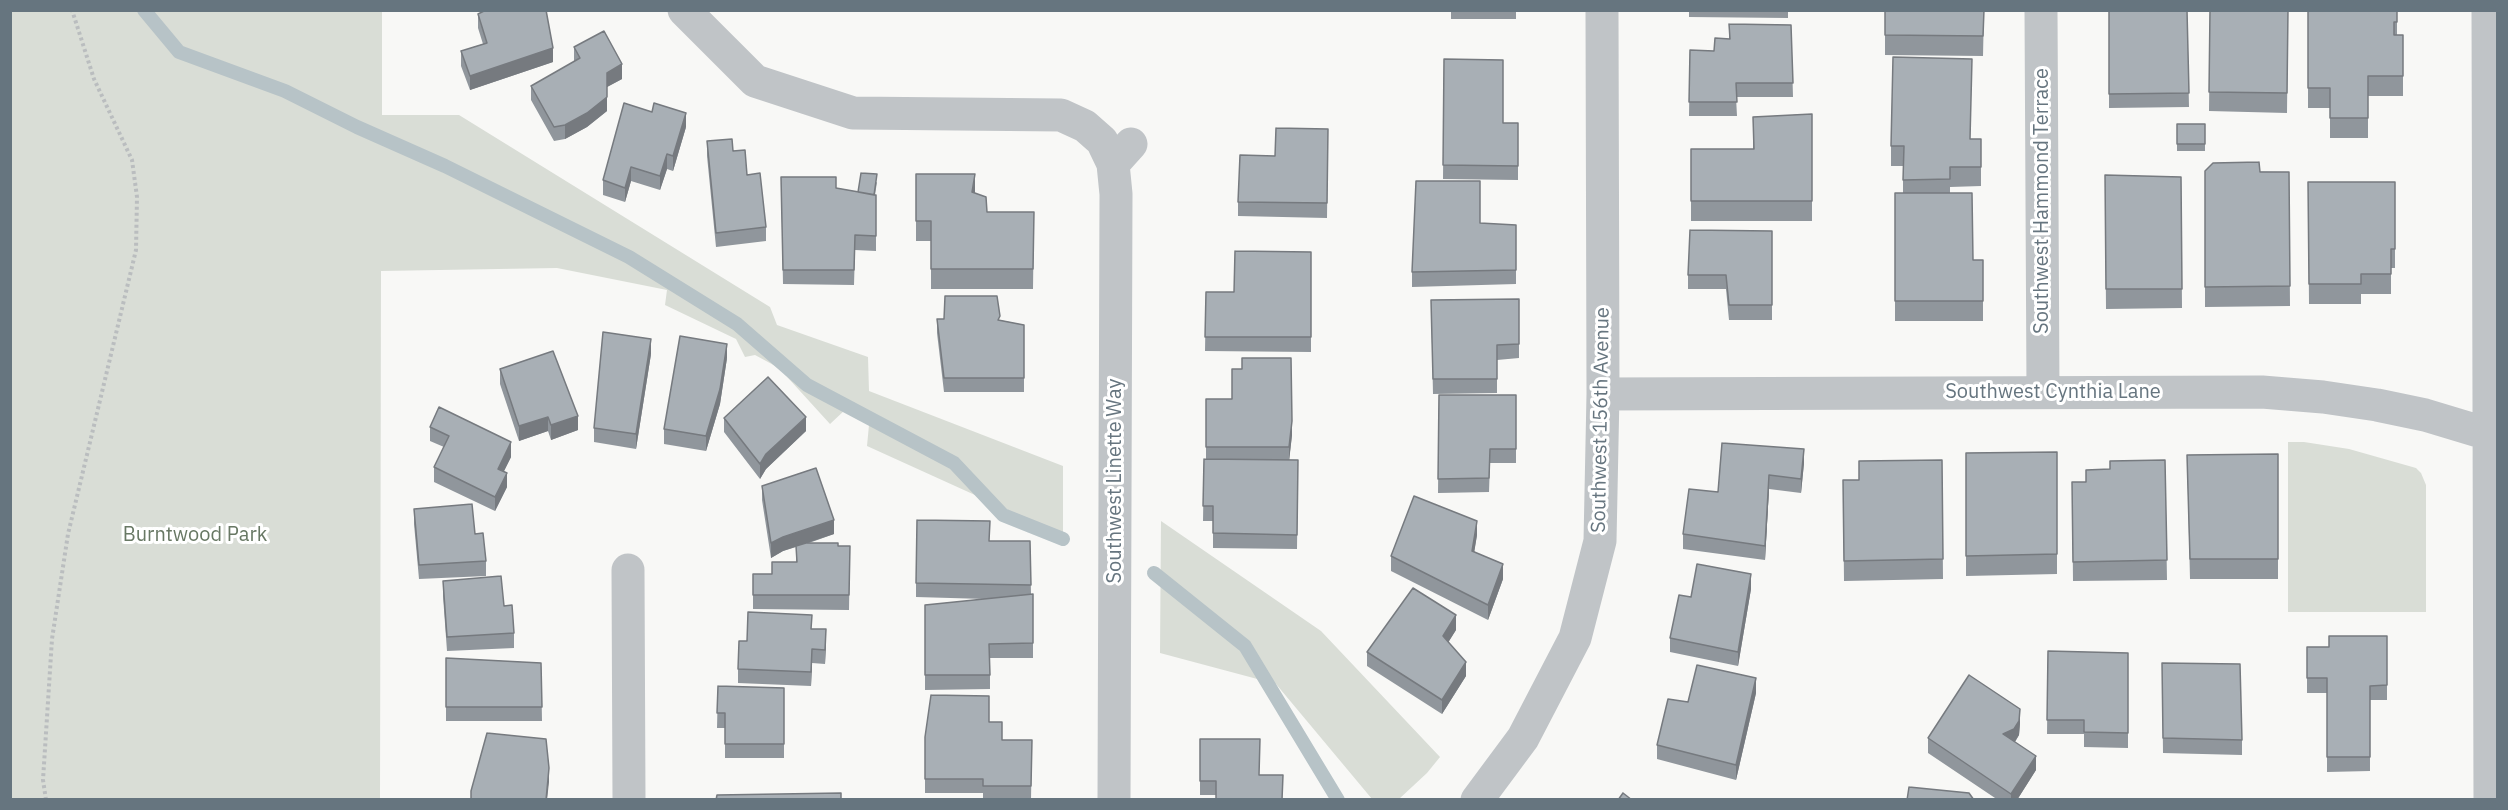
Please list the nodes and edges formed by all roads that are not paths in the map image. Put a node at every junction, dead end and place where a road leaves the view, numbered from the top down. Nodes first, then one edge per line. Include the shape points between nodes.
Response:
1 (684, 10) edge
2 (1602, 10) edge
3 (2041, 10) edge
4 (2488, 10) edge
5 (2043, 392) junction
6 (1603, 394) junction
7 (2494, 436) edge
8 (628, 570) dead end
9 (629, 800) edge
10 (1114, 800) edge
11 (1477, 800) edge
12 (2490, 800) edge

1 - 10 street, Southwest Linette Way via 755,81 853,113 1061,115 1085,126 1122,154 1116,194
2 - 6 street, Southwest 156th Avenue
3 - 5 street, Southwest Hammond Terrace
4 - 7 street
5 - 6 street, Southwest Cynthia Lane
5 - 7 street, Southwest Cynthia Lane via 2262,392 2323,397 2425,414
6 - 11 street, Southwest 156th Avenue via 1600,542 1575,638 1523,738
7 - 12 street
8 - 9 street

